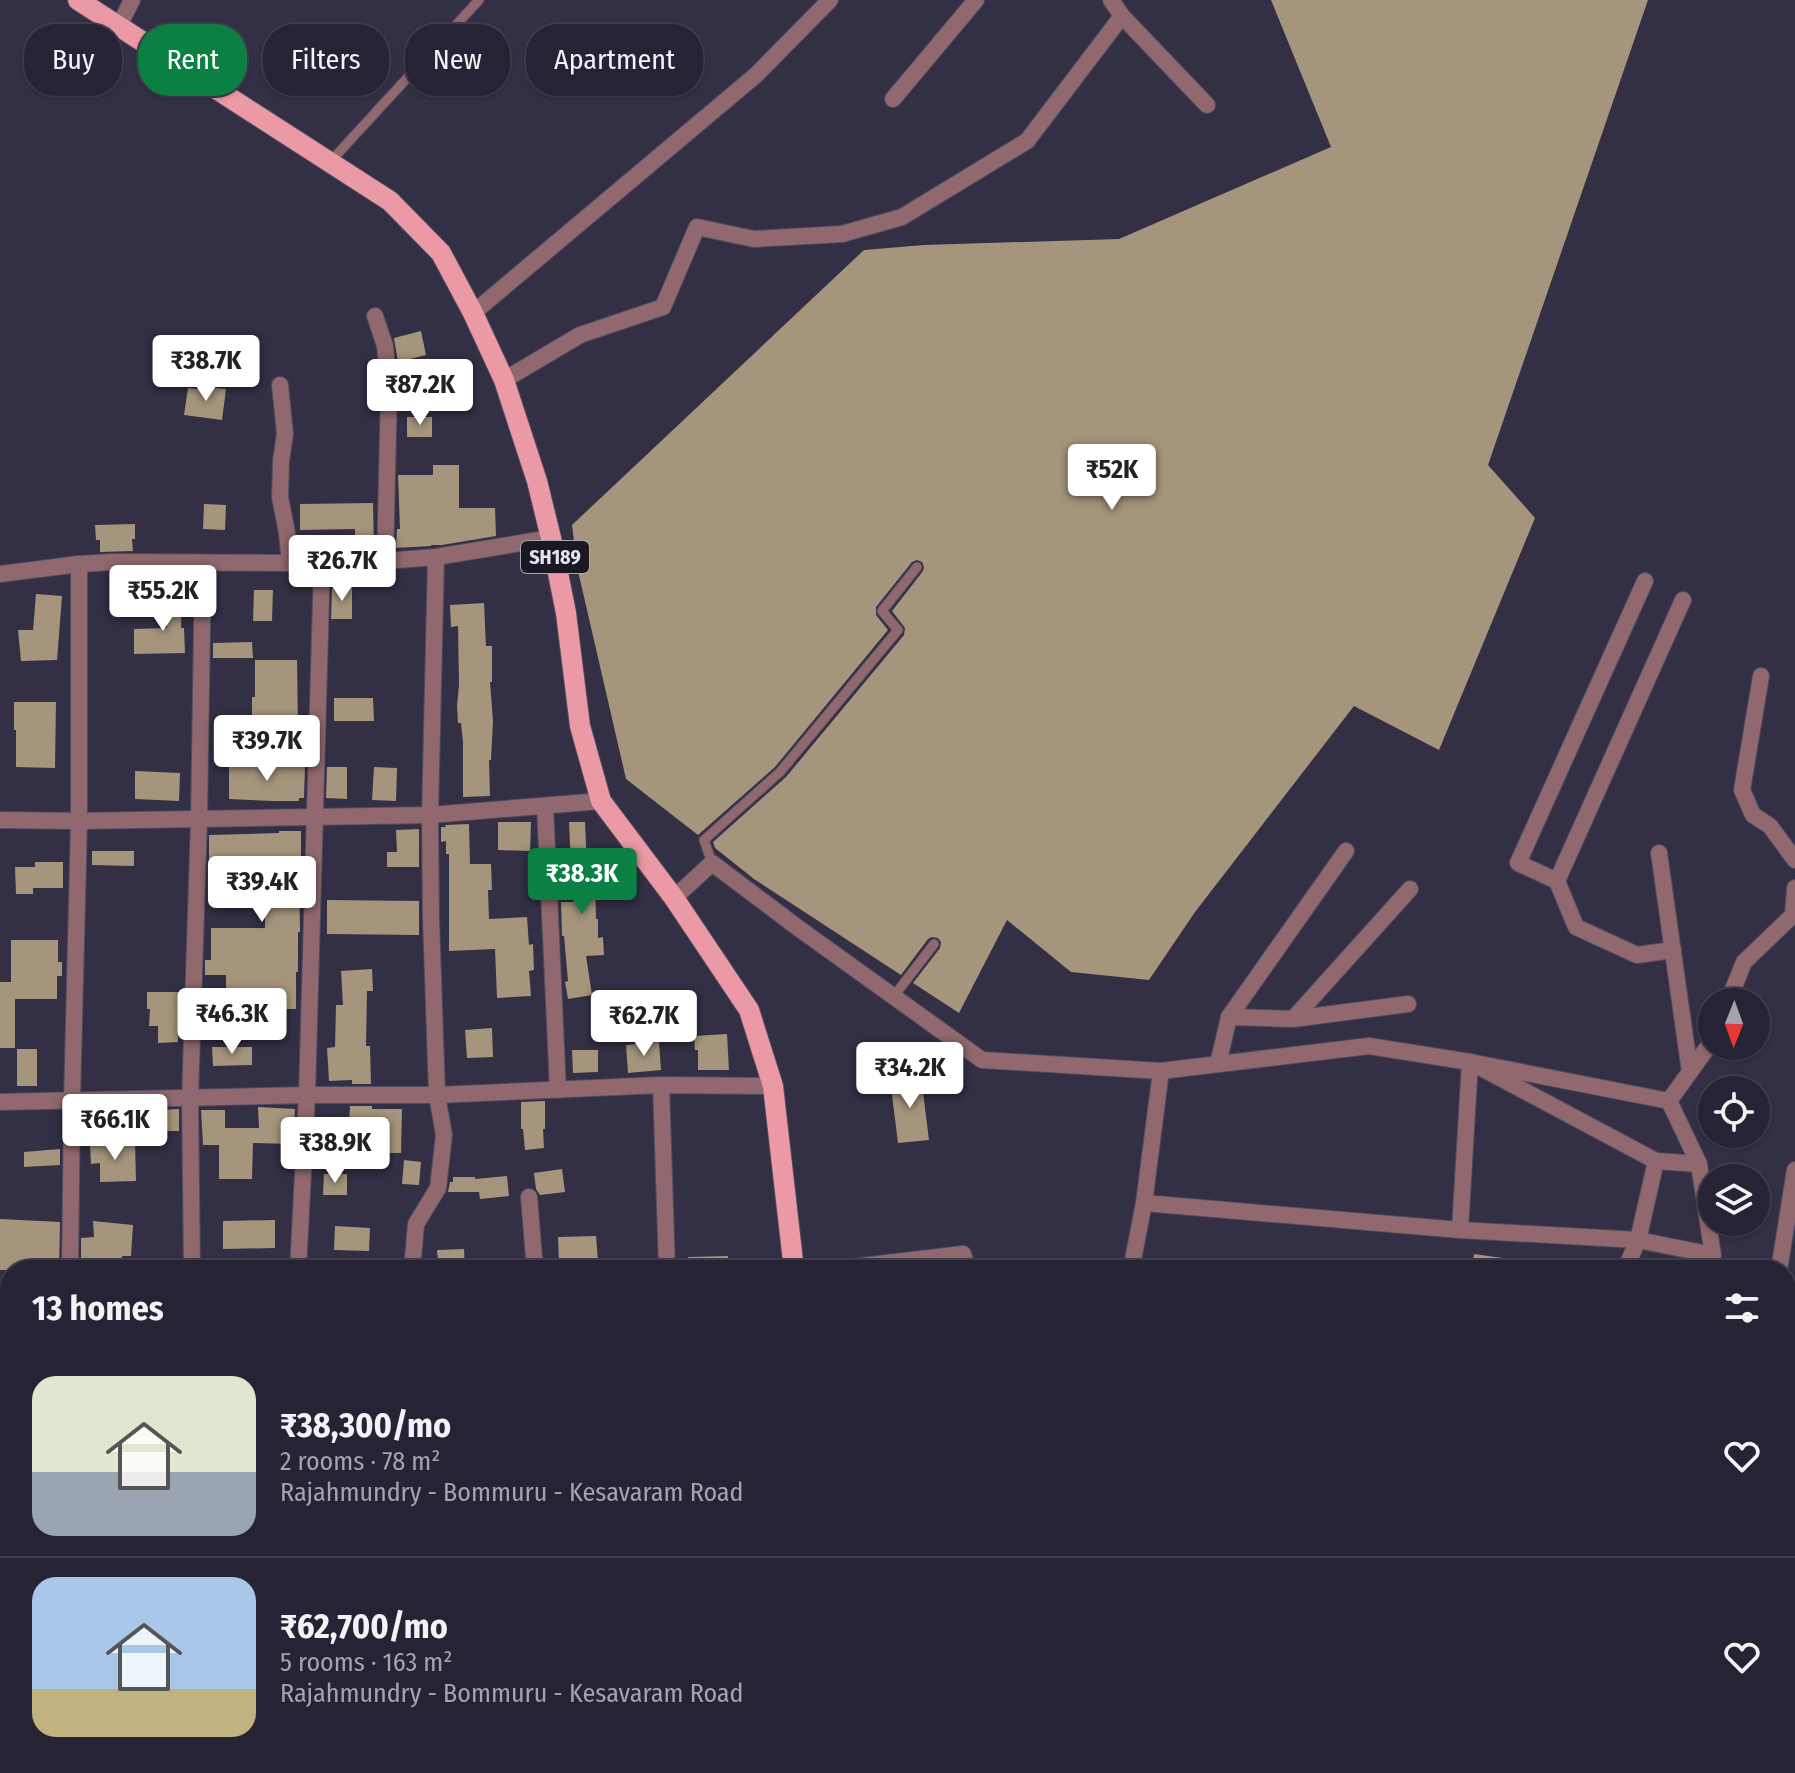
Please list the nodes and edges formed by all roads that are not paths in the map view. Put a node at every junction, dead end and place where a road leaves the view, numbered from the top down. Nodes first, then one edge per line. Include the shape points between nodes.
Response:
1 (78, 0) edge
2 (132, 0) edge
3 (479, 0) edge
4 (830, 0) edge
5 (976, 0) edge
6 (1111, 0) edge
7 (1122, 16) junction
8 (116, 24) edge
9 (120, 24) edge
10 (122, 28) edge
11 (893, 99) dead end
12 (1207, 105) dead end
13 (330, 162) junction
14 (473, 313) junction
15 (375, 316) dead end
16 (504, 380) junction
17 (280, 385) dead end
18 (551, 538) junction
19 (436, 557) junction
20 (385, 561) junction
21 (322, 562) junction
22 (203, 563) junction
23 (290, 563) junction
24 (79, 564) junction
25 (917, 567) dead end
26 (0, 574) edge
27 (1645, 581) dead end
28 (1683, 600) dead end
29 (1761, 676) dead end
30 (601, 801) junction
31 (545, 806) junction
32 (430, 815) junction
33 (315, 817) junction
34 (199, 819) junction
35 (0, 820) edge
36 (79, 821) junction
37 (1346, 851) dead end
38 (1659, 853) dead end
39 (1795, 860) edge
40 (712, 863) junction
41 (1557, 881) junction
42 (1795, 888) edge
43 (1410, 889) dead end
44 (674, 898) junction
45 (934, 944) dead end
46 (1673, 950) junction
47 (1734, 988) edge
48 (894, 996) junction
49 (1408, 1004) dead end
50 (1229, 1017) junction
51 (1293, 1019) junction
52 (1699, 1060) edge
53 (1470, 1062) junction
54 (1218, 1064) junction
55 (1161, 1071) junction
56 (1690, 1072) junction
57 (661, 1085) junction
58 (773, 1086) junction
59 (558, 1090) junction
60 (307, 1095) junction
61 (437, 1095) junction
62 (190, 1098) junction
63 (72, 1101) junction
64 (1669, 1101) junction
65 (0, 1102) edge
66 (1656, 1161) junction
67 (1699, 1164) joint
68 (1795, 1170) edge
69 (529, 1197) dead end
70 (1144, 1203) junction
71 (1460, 1230) junction
72 (1710, 1236) edge
73 (1638, 1240) junction
74 (70, 1260) edge
75 (192, 1260) edge
76 (299, 1260) edge
77 (413, 1260) edge
78 (534, 1260) edge
79 (667, 1260) edge
80 (793, 1260) edge
81 (912, 1260) edge
82 (965, 1260) edge
83 (1133, 1260) edge
84 (1629, 1260) edge
85 (1781, 1260) edge
86 (0, 1686) edge
87 (0, 1715) edge

1 - 8 main road, SH189
2 - 9 street
3 - 13 lane
4 - 14 street via 756,75
5 - 11 street
6 - 7 street
7 - 12 street
7 - 16 street via 1027,141 902,217 842,234 754,239 697,227 663,307 580,335
10 - 13 main road, SH189
13 - 14 main road, SH189 via 390,201 441,253
14 - 16 main road, SH189
15 - 20 street via 385,346 389,389
16 - 18 main road, SH189
17 - 23 street via 285,434 280,497
18 - 19 street
18 - 30 main road, SH189 via 580,726
19 - 20 street
19 - 32 street
20 - 21 street
21 - 23 street
21 - 33 street
22 - 23 street
22 - 24 street
22 - 34 street
24 - 26 street
24 - 36 street
25 - 40 lane via 882,611 898,630 780,772 704,840
27 - 41 street via 1518,863
28 - 41 street
29 - 39 street via 1742,790 1753,815 1770,826
30 - 31 street
30 - 44 main road, SH189
31 - 32 street
31 - 59 street
32 - 33 street
32 - 61 street
33 - 34 street
33 - 60 street
34 - 36 street
34 - 62 street
35 - 36 street
36 - 63 street
37 - 50 street
38 - 46 street
40 - 44 street
40 - 48 street
41 - 46 street via 1576,927 1637,955
42 - 47 street via 1793,915 1744,962
43 - 51 street
44 - 58 main road, SH189 via 749,1010
45 - 48 lane
46 - 56 street
48 - 55 street via 982,1060
49 - 51 street
50 - 51 street
50 - 54 street
52 - 56 street
53 - 54 street via 1369,1046
53 - 64 street
53 - 66 street
53 - 71 street
54 - 55 street
55 - 70 street
56 - 64 street
57 - 58 street
57 - 59 street
57 - 79 street
58 - 80 main road, SH189
59 - 61 street
60 - 61 street
60 - 62 street
60 - 76 street
61 - 77 street via 444,1135 438,1188 416,1224
62 - 63 street
62 - 75 street
63 - 65 street
63 - 74 street
64 - 67 street
66 - 67 street
66 - 73 street
68 - 85 street
69 - 78 street
70 - 71 street
70 - 83 street
71 - 73 street
72 - 73 street via 1713,1255
73 - 84 street
81 - 82 street via 963,1254
86 - 87 street

